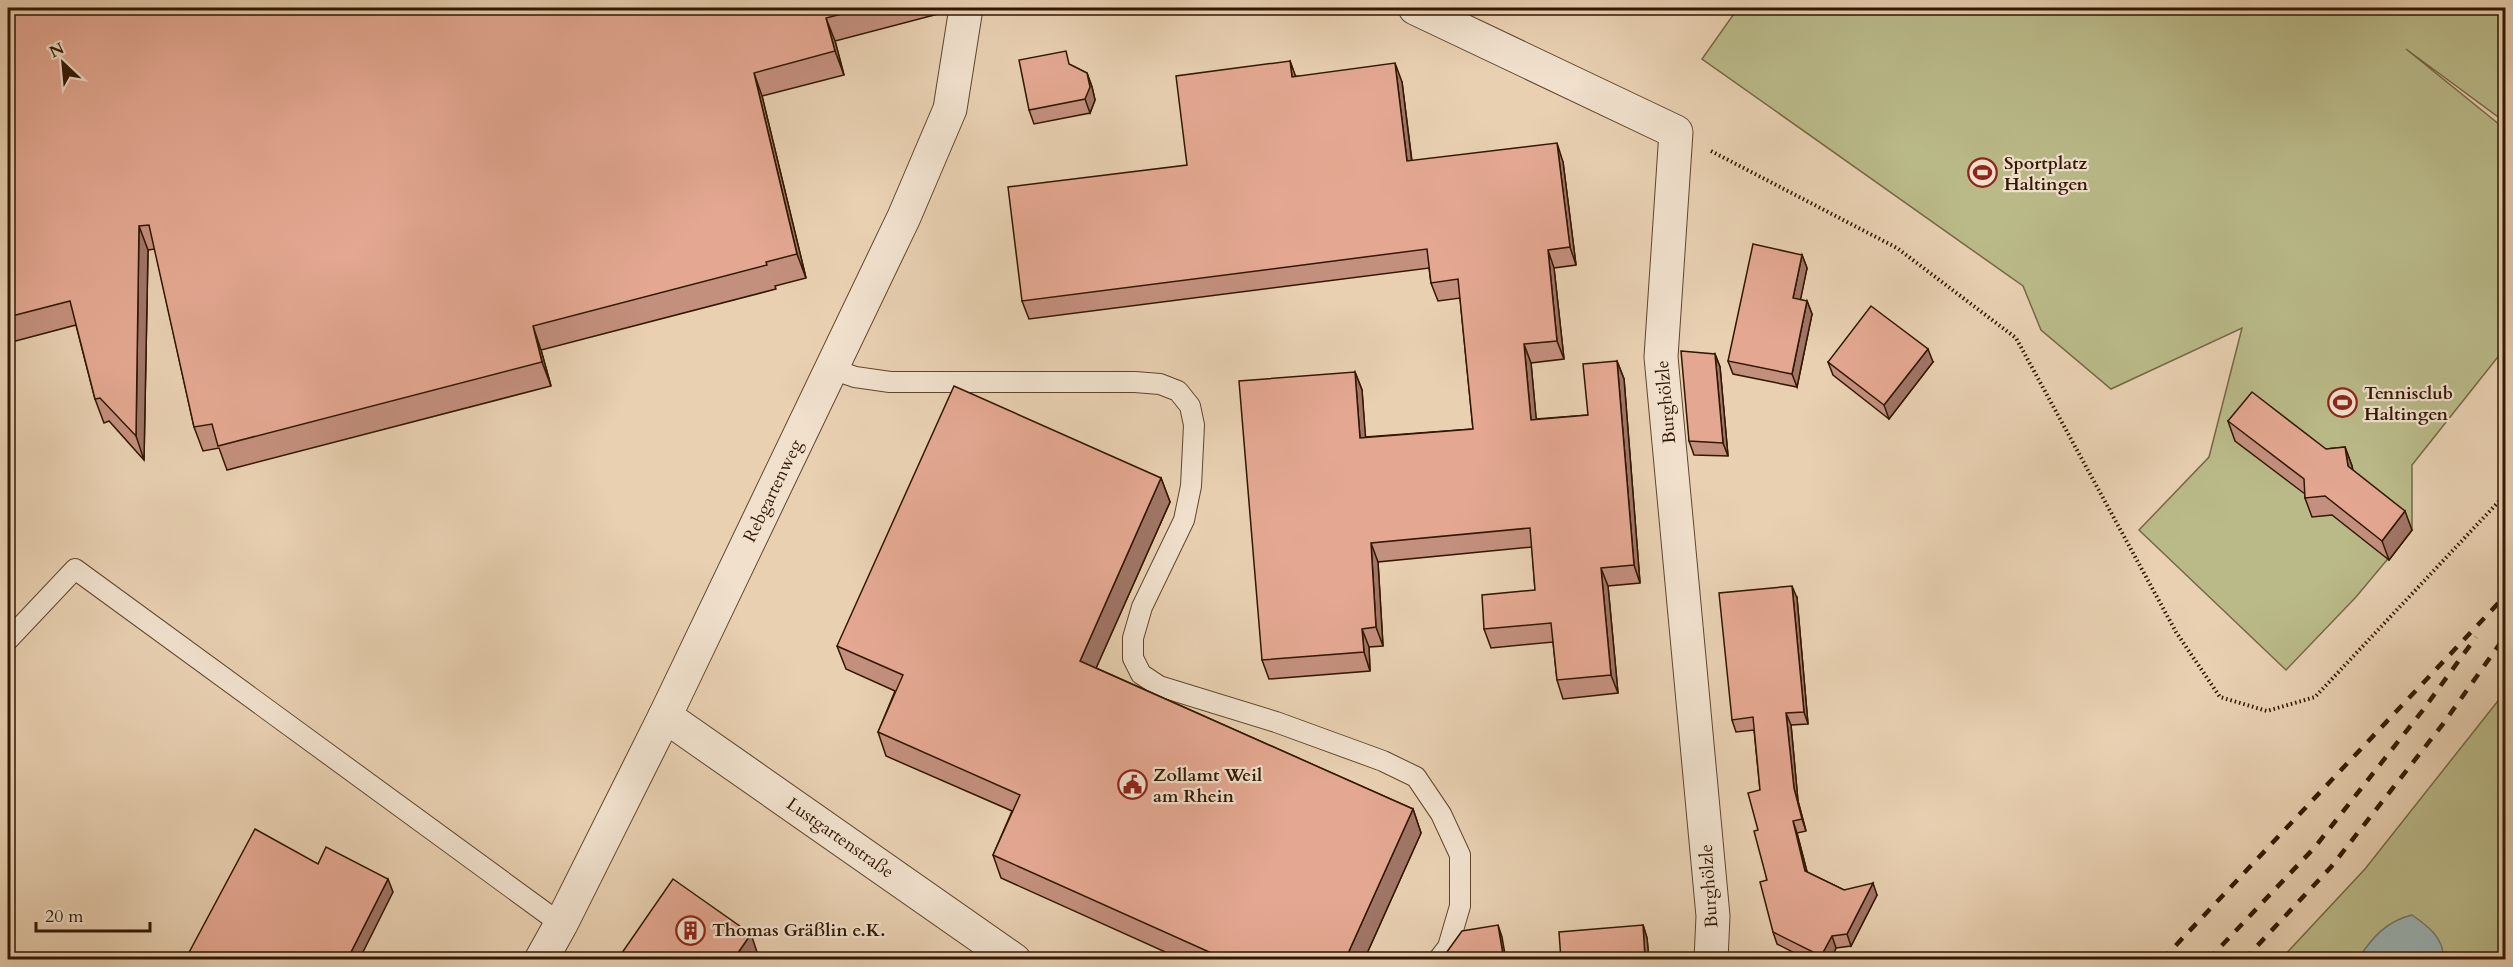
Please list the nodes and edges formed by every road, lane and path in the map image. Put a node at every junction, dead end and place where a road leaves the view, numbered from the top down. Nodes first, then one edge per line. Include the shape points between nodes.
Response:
1 (966, 8) edge
2 (1415, 8) edge
3 (1676, 132) junction
4 (832, 369) junction
5 (2505, 488) edge
6 (8, 640) edge
7 (665, 716) junction
8 (561, 924) junction
9 (541, 960) edge
10 (1014, 960) edge
11 (1438, 960) edge
12 (1711, 960) edge

1 - 4 street, Rebgartenweg via 950,109
2 - 3 street
3 - 5 path via 1897,248 2016,338 2176,632 2220,696 2267,711 2315,697 2503,498
3 - 12 street, Burghölzle via 1661,357 1713,916
4 - 7 street, Rebgartenweg
4 - 11 lane via 890,382 1135,382 1160,384 1178,391 1190,406 1194,425 1191,486 1184,520 1142,607 1133,638 1133,658 1141,674 1159,686 1276,722 1416,777 1441,814 1460,855 1460,906 1448,947
6 - 8 lane via 75,569
7 - 8 street, Rebgartenweg
7 - 10 street, Lustgartenstraße
8 - 9 street, Rebgartenweg

